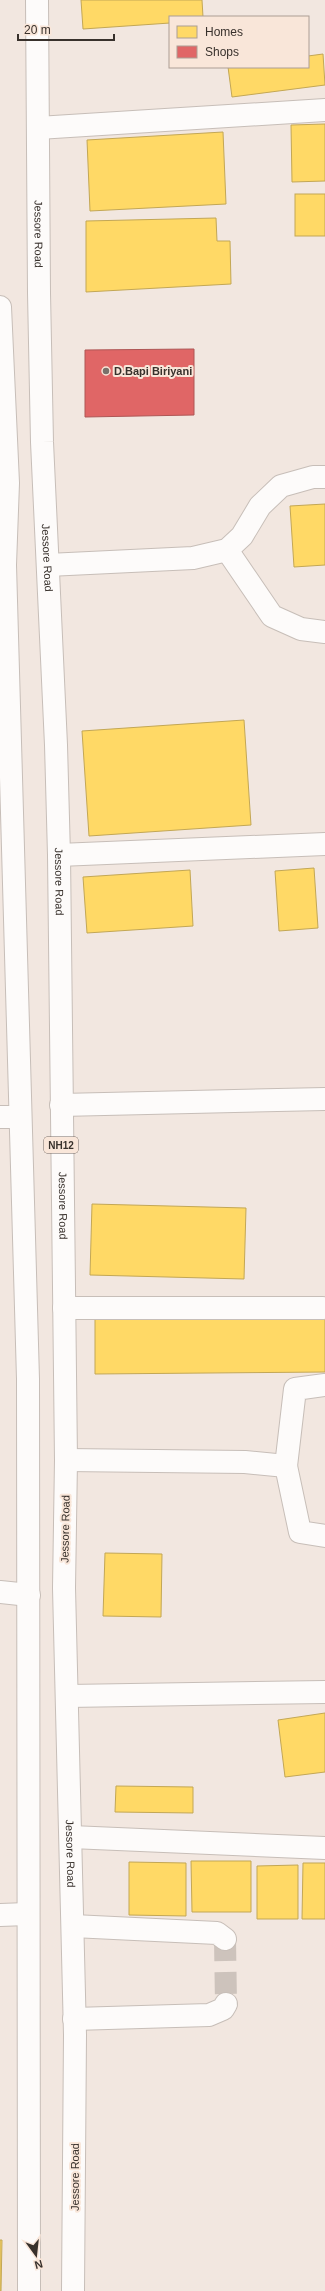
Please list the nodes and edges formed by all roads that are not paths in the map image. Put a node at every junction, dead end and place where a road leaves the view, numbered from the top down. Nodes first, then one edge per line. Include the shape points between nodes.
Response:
1 (37, 0) edge
2 (325, 110) edge
3 (38, 128) junction
4 (0, 307) edge
5 (325, 477) edge
6 (4, 484) edge
7 (227, 550) junction
8 (48, 565) junction
9 (325, 632) edge
10 (325, 844) edge
11 (59, 855) junction
12 (325, 1099) edge
13 (61, 1105) junction
14 (10, 1117) edge
15 (64, 1308) junction
16 (323, 1308) dead end
17 (325, 1385) edge
18 (66, 1460) junction
19 (286, 1466) junction
20 (325, 1536) edge
21 (0, 1592) edge
22 (29, 1595) junction
23 (325, 1692) edge
24 (68, 1696) junction
25 (71, 1837) junction
26 (325, 1848) edge
27 (27, 1914) junction
28 (0, 1915) edge
29 (74, 1926) junction
30 (225, 1939) dead end
31 (226, 2004) dead end
32 (74, 2019) junction
33 (29, 2291) edge
34 (73, 2291) edge

1 - 3 main road, Jessore Road / NH12
2 - 3 main road
3 - 8 main road, Jessore Road / NH12 via 41,427
4 - 6 main road
5 - 7 main road via 313,477 281,486 260,506 242,536
6 - 14 main road
7 - 8 main road via 193,558
7 - 9 main road via 272,616 301,629
8 - 11 main road, Jessore Road / NH12
10 - 11 main road
11 - 13 main road, Jessore Road / NH12
12 - 13 main road
13 - 15 main road, Jessore Road / NH12
14 - 22 main road via 28,1378
15 - 16 main road
15 - 18 main road, Jessore Road / NH12
17 - 19 main road via 295,1388
18 - 19 main road via 245,1462
18 - 24 main road, Jessore Road / NH12 via 64,1588
19 - 20 main road via 300,1532
21 - 22 main road
22 - 27 main road
23 - 24 main road
24 - 25 main road, Jessore Road / NH12
25 - 26 main road
25 - 29 main road, Jessore Road / NH12
27 - 28 main road
27 - 33 main road
29 - 30 main road via 217,1933
29 - 32 main road, Jessore Road / NH12
31 - 32 main road via 223,2009 209,2015
32 - 34 main road, Jessore Road / NH12

